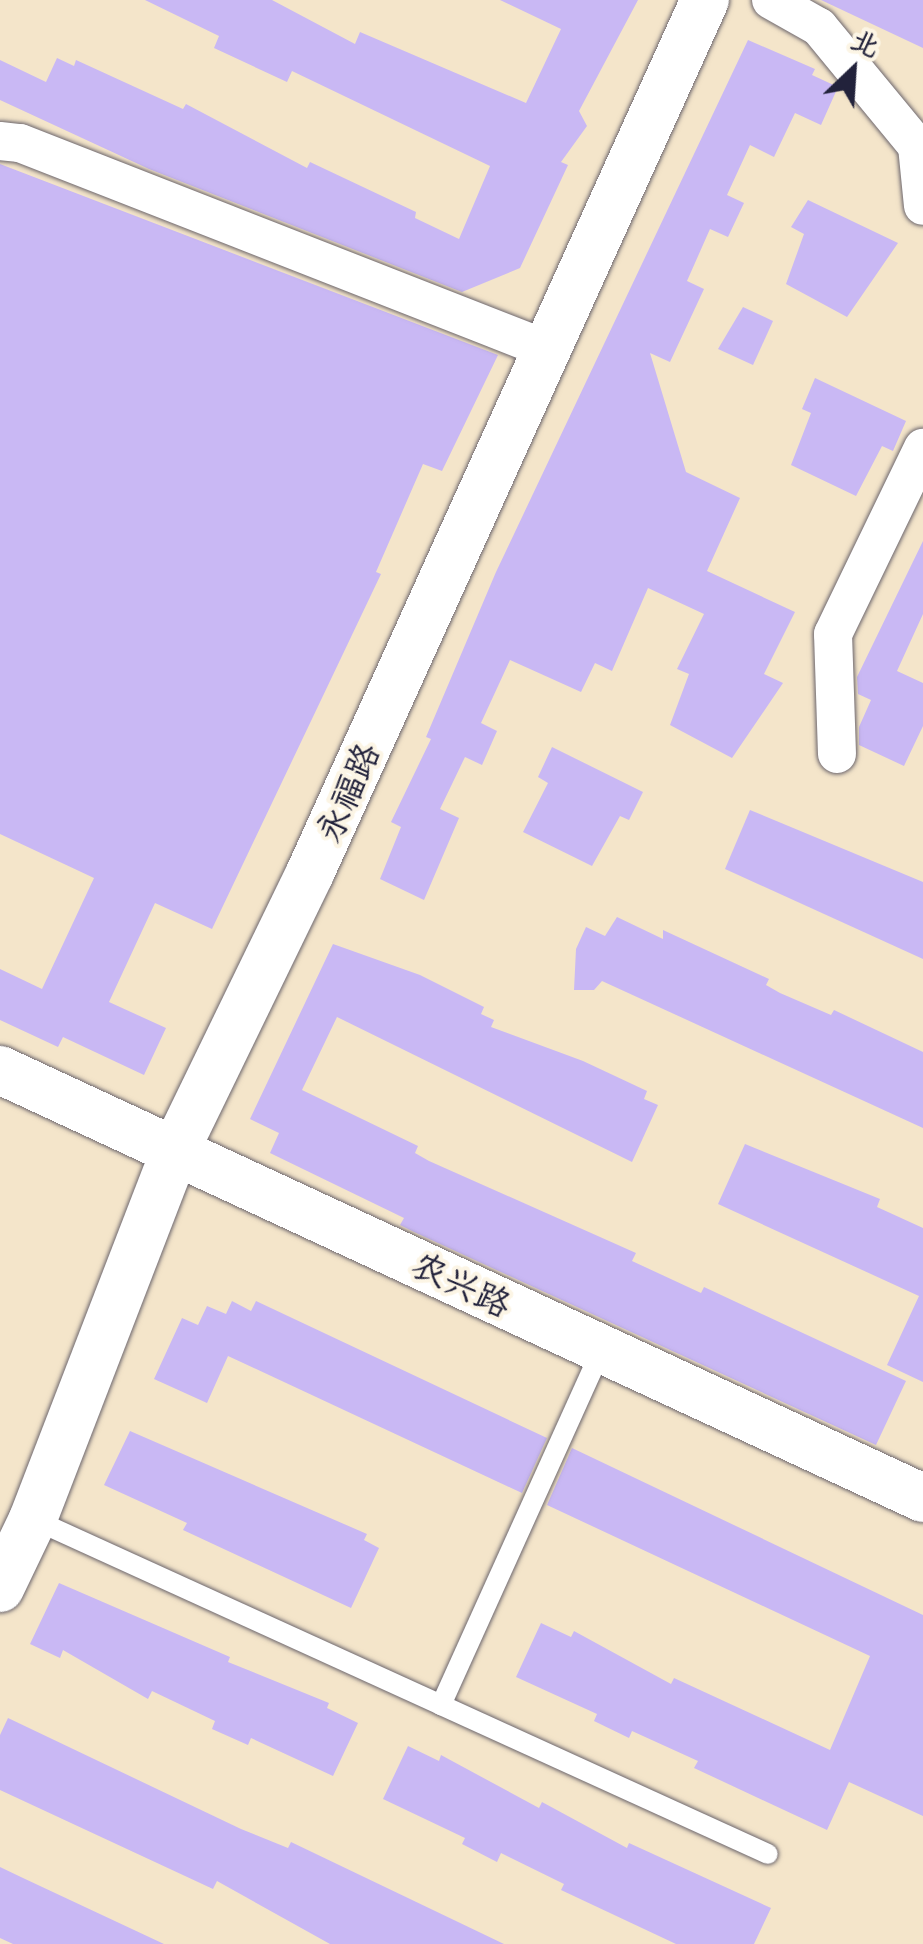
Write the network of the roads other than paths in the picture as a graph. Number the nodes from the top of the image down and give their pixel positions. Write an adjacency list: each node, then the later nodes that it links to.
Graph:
1 (705, 0): 5 (street, 永福路)
2 (771, 0): 4 (street)
3 (0, 141): 5 (street)
4 (923, 206)
5 (546, 349): 9 (street, 永福路)
6 (923, 448): 7 (street)
7 (837, 754)
8 (0, 1070): 9 (street, 农兴路)
9 (175, 1151): 10 (street, 农兴路); 12 (street, 永福路)
10 (602, 1349): 11 (street, 农兴路); 14 (lane)
11 (923, 1498)
12 (33, 1519): 13 (street, 永福路); 14 (lane)
13 (0, 1588)
14 (441, 1705): 15 (lane)
15 (768, 1854)

